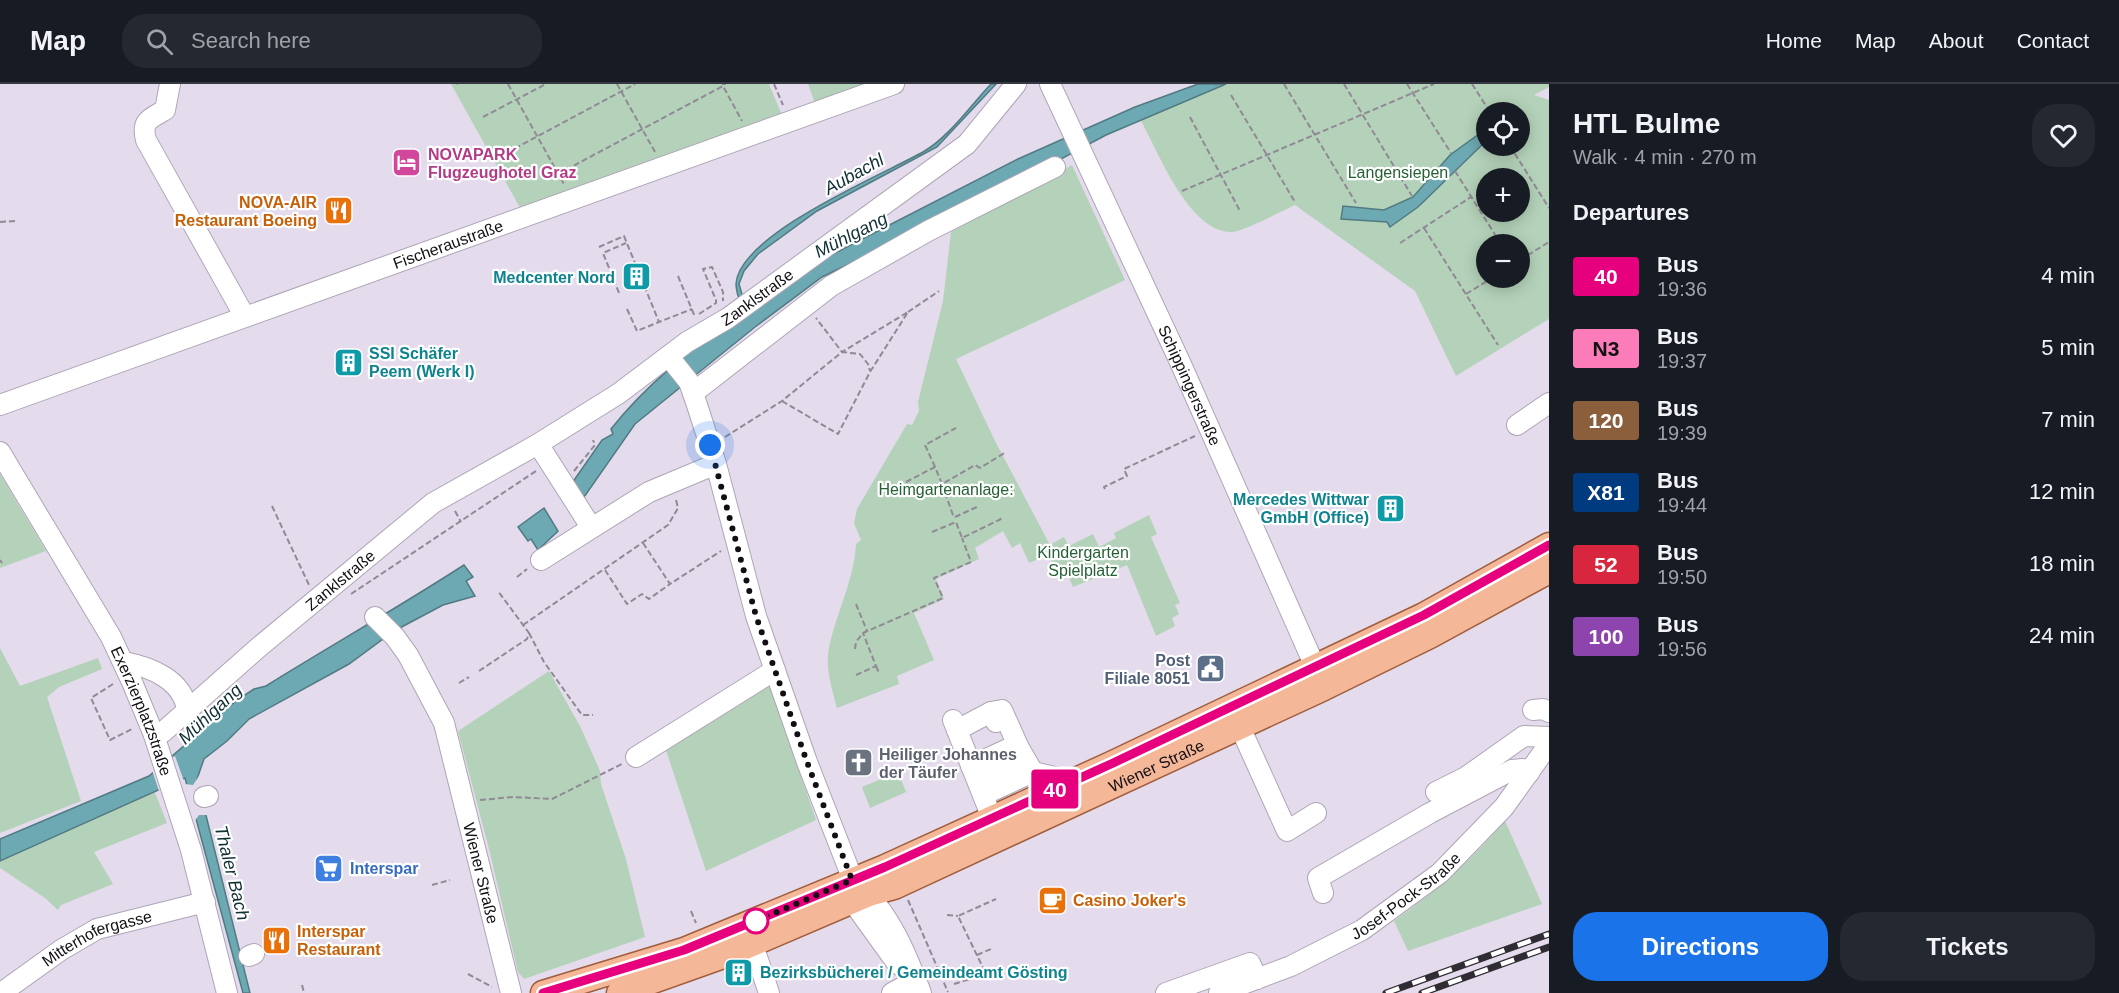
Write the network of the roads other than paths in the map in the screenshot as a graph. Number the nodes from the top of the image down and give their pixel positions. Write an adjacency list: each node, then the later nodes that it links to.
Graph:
1 (170, 84): 6 (street)
2 (894, 84): 6 (street, Fischeraustraße)
3 (1050, 84): 5 (street, Schippingerstraße)
4 (1010, 92): 7 (street, Zanklstraße)
5 (1072, 158): 8 (street, Zanklstraße); 23 (street, Schippingerstraße)
6 (245, 317): 10 (street, Fischeraustraße)
7 (671, 360): 8 (street); 12 (street, Zanklstraße)
8 (691, 387): 14 (street)
9 (1549, 403): 11 (street)
10 (0, 405)
11 (1517, 425)
12 (538, 444): 16 (street); 24 (street, Zanklstraße)
13 (0, 453): 15 (street, Exerzierplatzstraße)
14 (716, 464): 16 (street); 22 (street)
15 (5, 472): 21 (street, Exerzierplatzstraße)
16 (591, 527): 18 (street)
17 (1549, 545): 23 (main road, Wiener Straße)
18 (541, 560)
19 (1549, 571): 23 (main road, Wiener Straße)
20 (375, 617): 44 (street, Wiener Straße)
21 (124, 662): 24 (street); 26 (street, Exerzierplatzstraße)
22 (776, 670): 30 (street); 38 (street)
23 (1320, 677): 25 (main road, Wiener Straße); 34 (main road, Wiener Straße)
24 (187, 710): 26 (street, Zanklstraße)
25 (1240, 728): 36 (street); 38 (main road, Wiener Straße)
26 (147, 730): 40 (street, Exerzierplatzstraße)
27 (1549, 737): 35 (street)
28 (1549, 744): 32 (street, Josef-Pock-Straße)
29 (1012, 746): 31 (street); 33 (street); 33 (street)
30 (643, 757)
31 (1033, 772): 33 (street); 34 (street)
32 (1529, 773): 39 (street); 42 (street, Josef-Pock-Straße)
33 (977, 781): 37 (street)
34 (1072, 781): 37 (main road, Wiener Straße)
35 (1436, 792)
36 (1317, 813)
37 (992, 818): 38 (main road, Wiener Straße)
38 (858, 892): 41 (main road, Wiener Straße); 43 (street); 47 (main road, Wiener Straße)
39 (1323, 893)
40 (205, 902): 45 (street, Mitterhofergasse); 46 (street, Exerzierplatzstraße)
41 (753, 945): 48 (main road, Wiener Straße); 49 (street)
42 (1257, 979): 51 (street); 52 (street, Josef-Pock-Straße)
43 (916, 982): 50 (street)
44 (503, 991)
45 (0, 993)
46 (227, 993)
47 (543, 993)
48 (619, 993)
49 (769, 993)
50 (892, 993)
51 (1166, 993)
52 (1219, 993)

